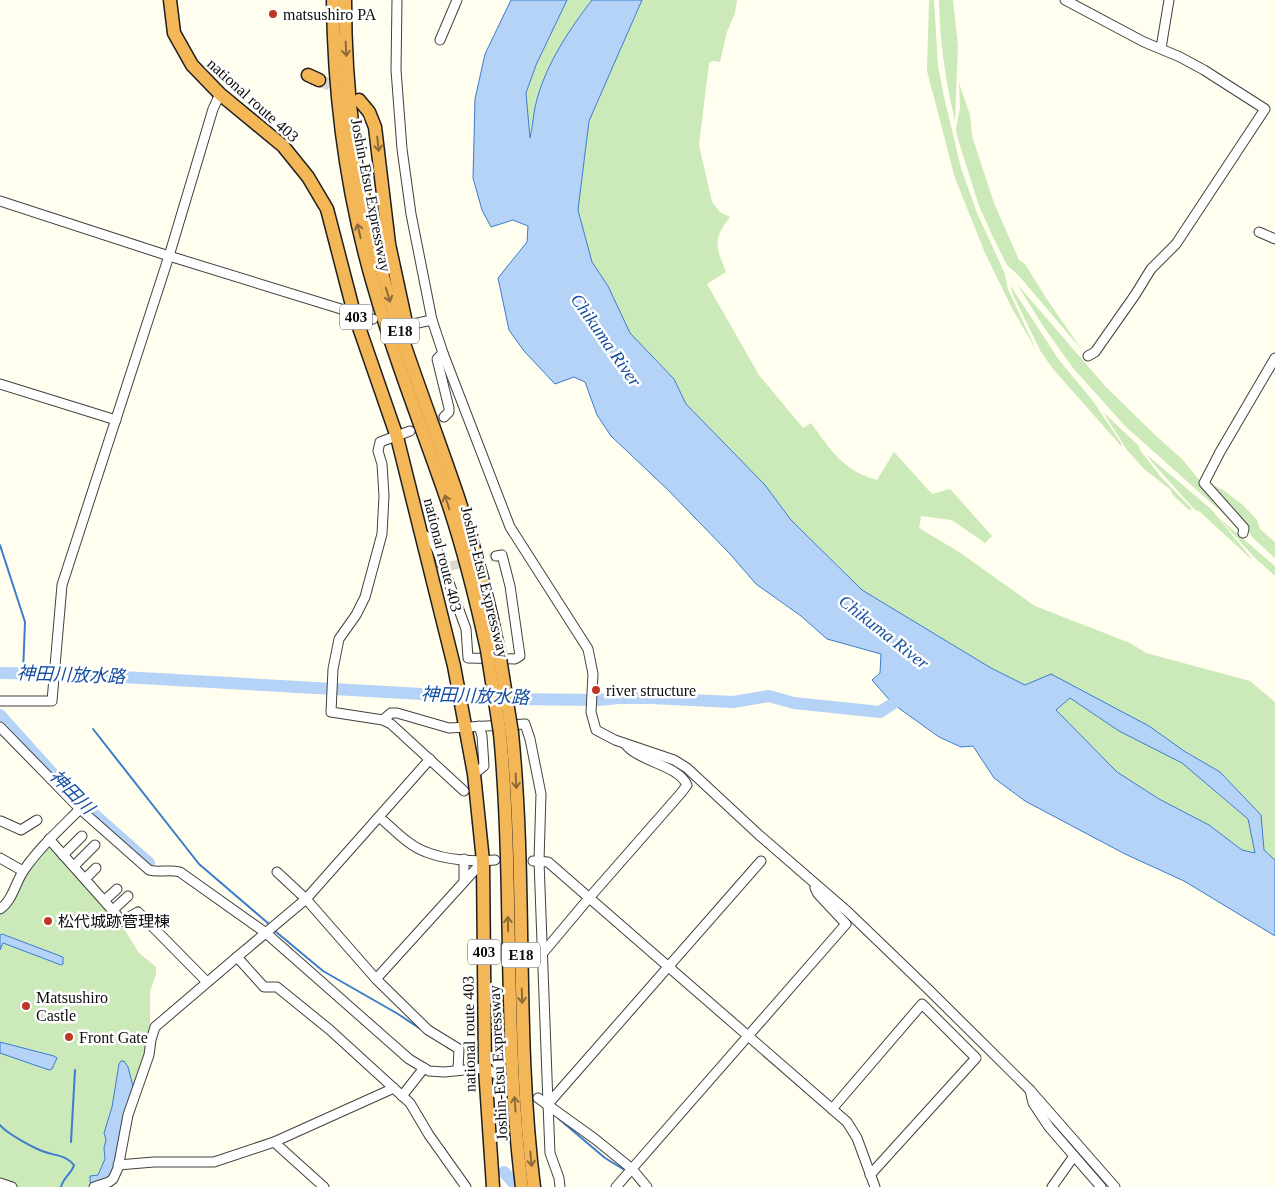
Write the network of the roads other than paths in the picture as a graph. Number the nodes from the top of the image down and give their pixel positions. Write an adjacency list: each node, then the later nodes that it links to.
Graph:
1 (170, 0): 11 (highway, national route 403 / 403)
2 (326, 0): 13 (highway)
3 (333, 0): 13 (highway, Joshin-Etsu Expressway / E18)
4 (345, 0): 30 (highway, Joshin-Etsu Expressway / E18, one-way to 30)
5 (397, 0): 20 (street)
6 (456, 0): 9 (street)
7 (1065, 0): 10 (street)
8 (1169, 0): 10 (street)
9 (440, 40)
10 (1161, 48): 23 (street)
11 (220, 94): 17 (street); 18 (highway, national route 403 / 403)
12 (359, 100): 30 (highway, one-way to 30)
13 (339, 114): 34 (highway, Joshin-Etsu Expressway / E18, one-way to 13)
14 (0, 201): 17 (street)
15 (1259, 232): 16 (street)
16 (1275, 239)
17 (169, 256): 18 (street); 27 (street)
18 (354, 313): 19 (street); 29 (highway, national route 403 / 403)
19 (373, 319)
20 (432, 320): 21 (street); 22 (street)
21 (413, 324)
22 (443, 353): 26 (street); 41 (street)
23 (1088, 356)
24 (1275, 358): 31 (street)
25 (0, 384): 27 (street)
26 (444, 417)
27 (116, 420): 35 (street)
28 (410, 431): 29 (street)
29 (397, 437): 32 (highway, national route 403 / 403); 36 (street)
30 (456, 491): 34 (highway, Joshin-Etsu Expressway / E18)
31 (1243, 533)
32 (422, 535): 33 (street); 37 (highway, national route 403 / 403)
33 (496, 556)
34 (493, 651): 40 (highway, Joshin-Etsu Expressway / E18, bridge)
35 (0, 701)
36 (383, 720): 37 (street); 42 (street)
37 (465, 722): 38 (street); 43 (highway, national route 403 / 403)
38 (479, 726): 43 (street); 57 (street)
39 (0, 727): 45 (street)
40 (506, 733): 94 (highway, Joshin-Etsu Expressway / E18, one-way to 94); 101 (highway, Joshin-Etsu Expressway / E18, one-way to 40)
41 (624, 744): 63 (street); 67 (street)
42 (430, 759): 44 (street); 46 (street)
43 (474, 774): 55 (highway, national route 403 / 403)
44 (464, 791)
45 (80, 809): 50 (street); 72 (street)
46 (379, 817): 54 (street); 68 (street)
47 (37, 820): 48 (street)
48 (0, 822)
49 (82, 836): 52 (street)
50 (49, 839): 52 (street); 60 (street)
51 (95, 845): 58 (street)
52 (63, 855): 58 (street)
53 (0, 858): 60 (street)
54 (464, 859): 55 (street); 64 (street)
55 (489, 860): 64 (street); 80 (highway, national route 403 / 403)
56 (761, 860): 75 (street)
57 (536, 861): 67 (street); 73 (street)
58 (74, 866): 62 (street)
59 (96, 868): 62 (street)
60 (24, 871): 70 (street)
61 (277, 872): 68 (street)
62 (85, 878): 69 (street)
63 (809, 879): 78 (street); 84 (street)
64 (464, 881): 76 (street)
65 (117, 889): 69 (street)
66 (128, 896): 71 (street)
67 (588, 898): 73 (street); 75 (street)
68 (306, 899): 72 (street); 76 (street)
69 (105, 900): 71 (street)
70 (0, 910)
71 (113, 910): 77 (street)
72 (266, 933): 74 (street); 79 (street)
73 (542, 954): 87 (street)
74 (237, 957): 77 (street); 83 (street)
75 (668, 968): 78 (street); 87 (street)
76 (376, 979): 81 (street)
77 (207, 982): 91 (street)
78 (748, 1036): 88 (street); 92 (street)
79 (424, 1068): 81 (street); 85 (street)
80 (485, 1068): 81 (street); 82 (street); 100 (highway, national route 403 / 403)
81 (458, 1069)
82 (503, 1078)
83 (394, 1088): 85 (street); 89 (street)
84 (1030, 1090): 90 (street); 108 (street)
85 (402, 1096): 99 (street)
86 (538, 1098): 87 (street)
87 (548, 1104): 92 (street); 102 (street)
88 (832, 1109): 93 (street); 93 (street)
89 (274, 1142): 91 (street); 98 (street)
90 (1074, 1156): 106 (street); 107 (street)
91 (118, 1165): 97 (street)
92 (632, 1168): 103 (street); 104 (street)
93 (870, 1175): 105 (street)
94 (534, 1182)
95 (0, 1183): 96 (street)
96 (12, 1187)
97 (94, 1187)
98 (324, 1187)
99 (466, 1187)
100 (493, 1187)
101 (522, 1187)
102 (560, 1187)
103 (616, 1187)
104 (647, 1187)
105 (875, 1187)
106 (1052, 1187)
107 (1101, 1187)
108 (1115, 1187)

